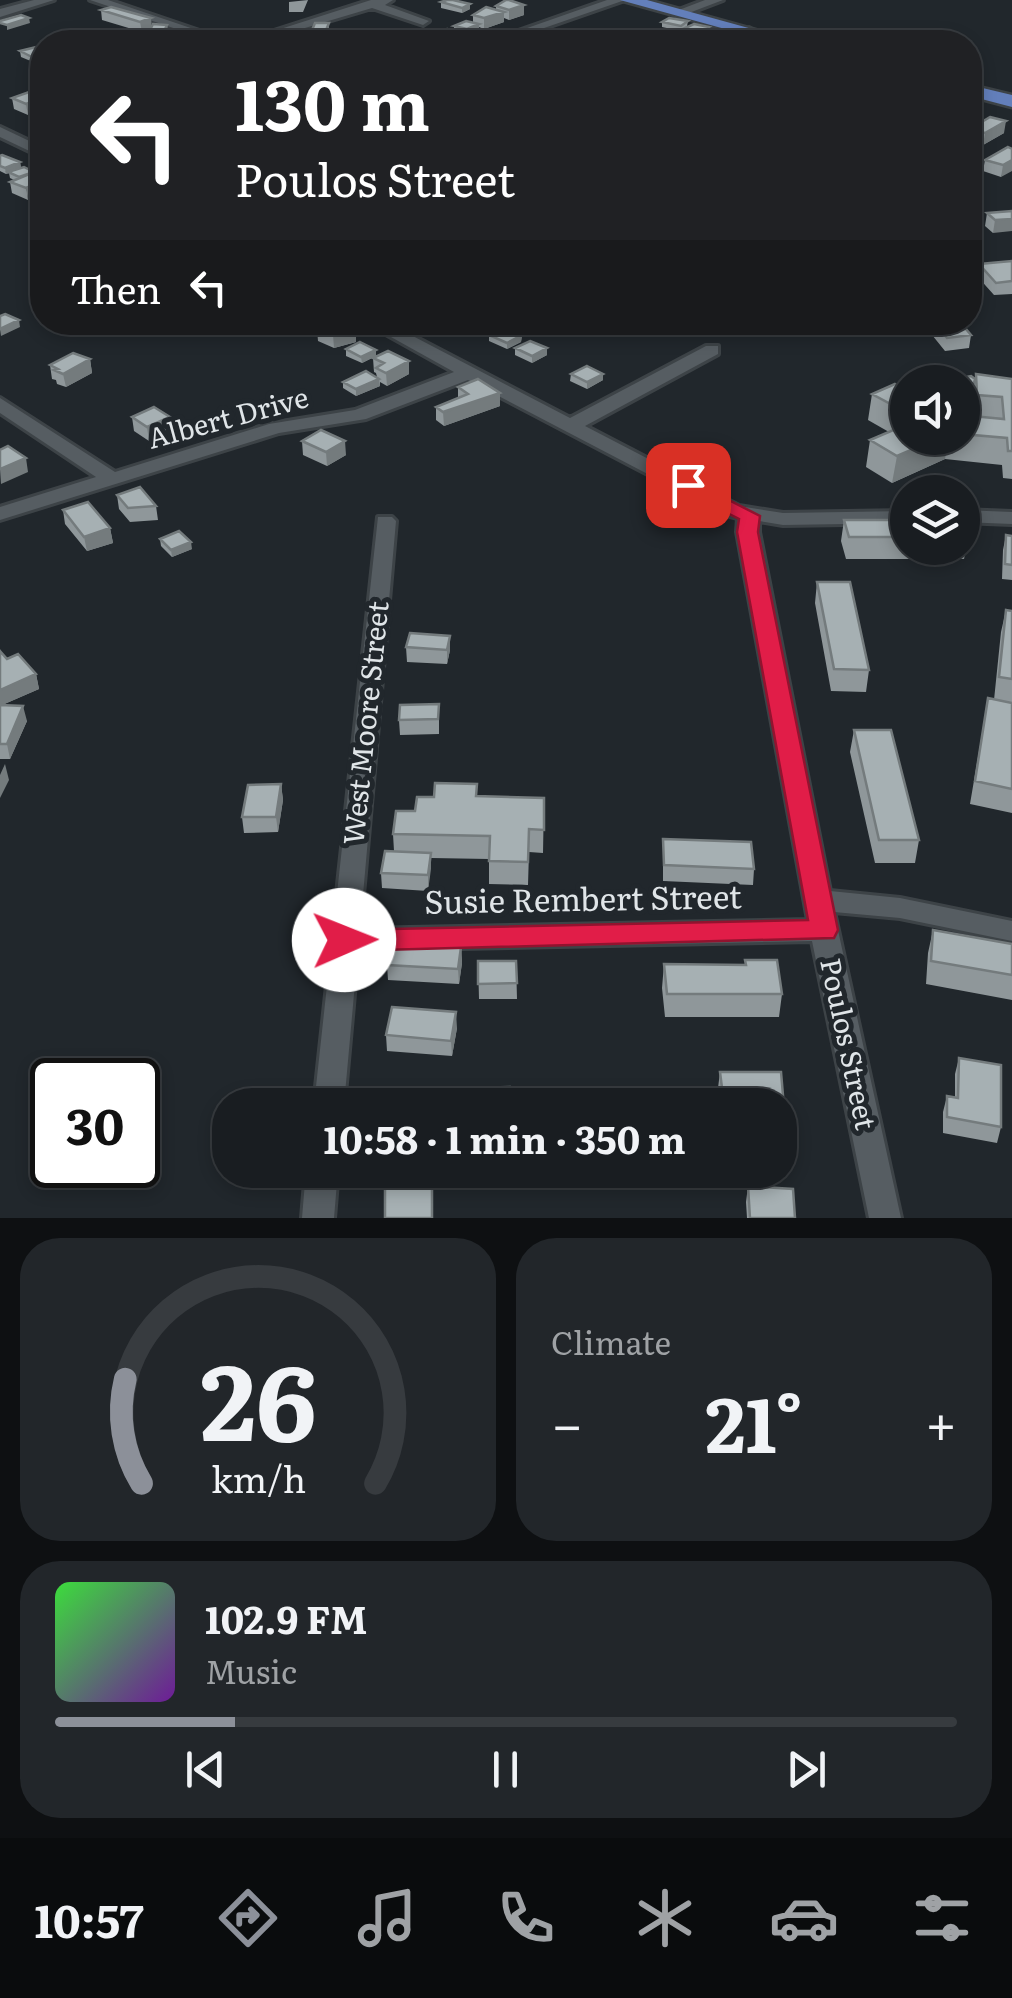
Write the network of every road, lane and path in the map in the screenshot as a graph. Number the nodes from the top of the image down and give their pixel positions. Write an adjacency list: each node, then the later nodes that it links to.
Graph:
1 (48, 0): 9 (street)
2 (96, 0): 12 (street)
3 (358, 0): 8 (street)
4 (387, 0): 8 (street)
5 (619, 0): 14 (street)
6 (628, 0): 10 (main road)
7 (716, 0): 10 (street)
8 (373, 4): 11 (street); 13 (street)
9 (0, 13)
10 (677, 13): 15 (main road)
11 (423, 21)
12 (189, 30)
13 (286, 30)
14 (529, 30)
15 (741, 30)
16 (982, 93): 17 (main road)
17 (1012, 101)
18 (0, 131): 19 (street)
19 (30, 147)
20 (397, 335): 22 (street)
21 (712, 350): 24 (street)
22 (469, 373): 24 (street); 25 (street, Albert Drive)
23 (0, 404): 25 (street)
24 (572, 426): 27 (street)
25 (112, 479): 26 (street, Albert Drive)
26 (0, 514)
27 (750, 516): 28 (street); 32 (street, Poulos Street)
28 (890, 517)
29 (980, 517): 30 (street)
30 (1012, 518)
31 (386, 521): 35 (street, West Moore Street)
32 (818, 900): 33 (street, Poulos Street); 34 (street)
33 (824, 930): 35 (street, Susie Rembert Street); 39 (street, Poulos Street)
34 (1012, 932)
35 (344, 940): 36 (street, West Moore Street)
36 (331, 1088)
37 (320, 1188): 38 (street)
38 (318, 1218)
39 (886, 1218)

